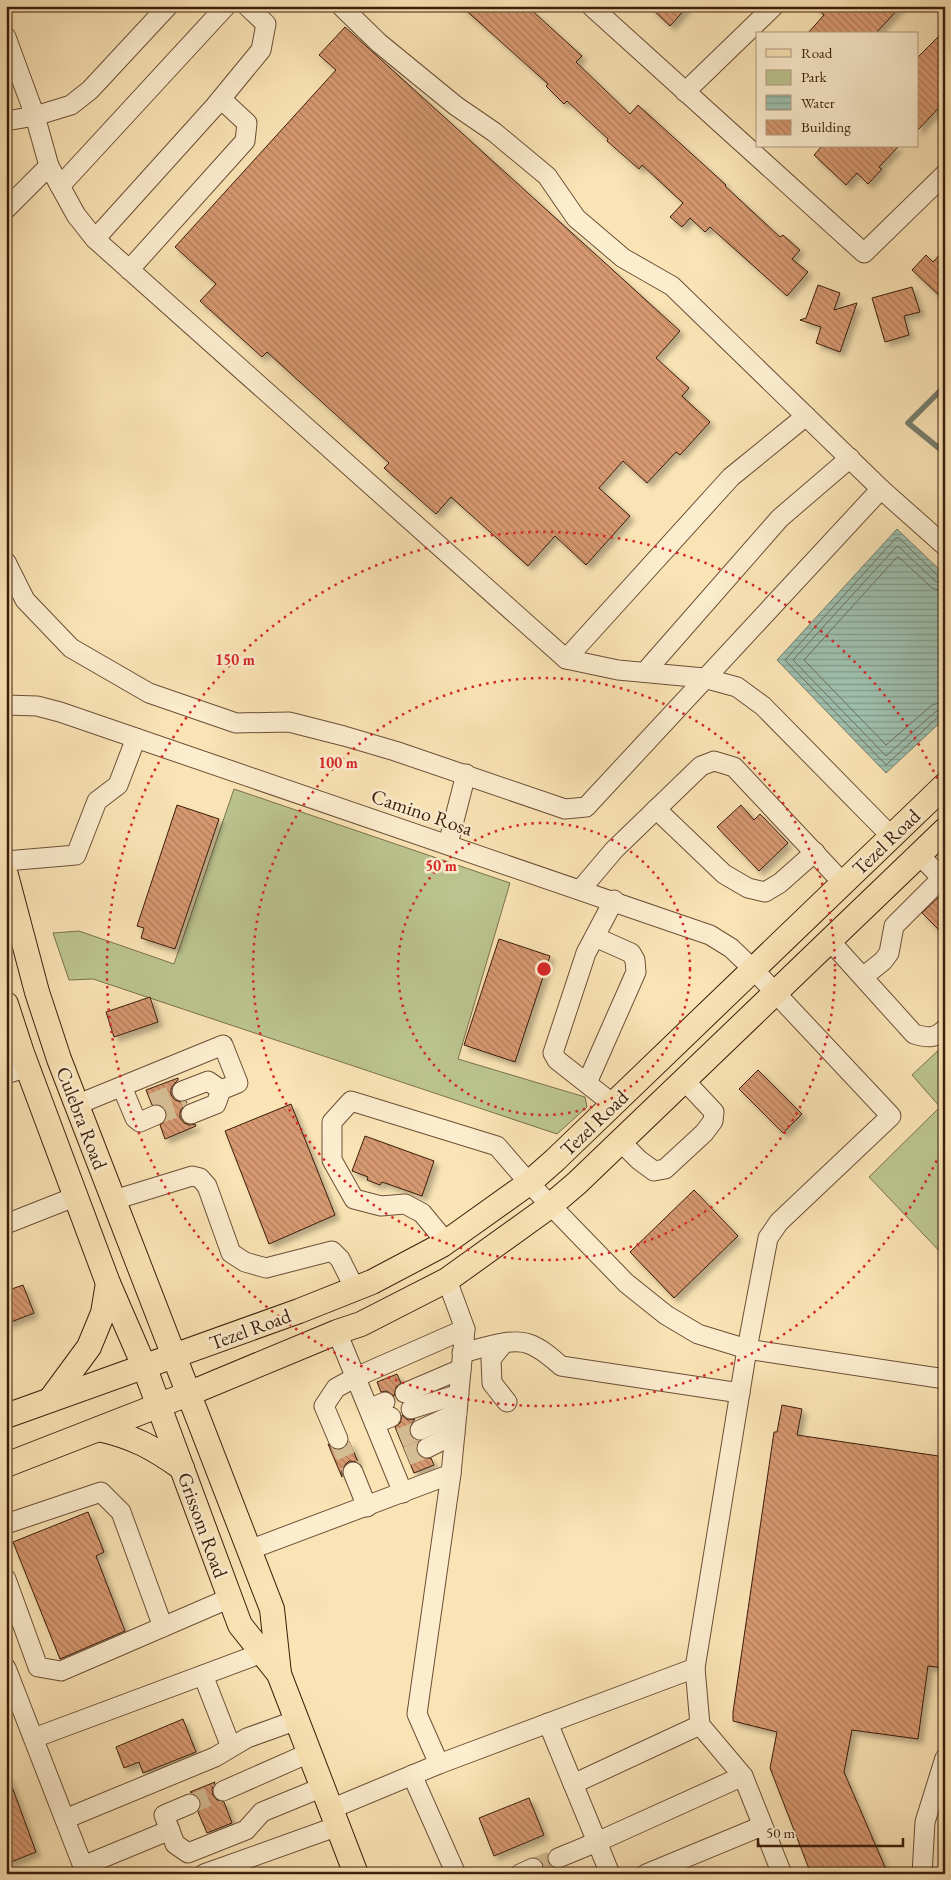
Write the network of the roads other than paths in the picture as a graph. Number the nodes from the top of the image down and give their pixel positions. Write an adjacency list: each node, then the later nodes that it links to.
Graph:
1 (168, 6): 10 (street)
2 (226, 6): 14 (street)
3 (247, 6): 9 (street)
4 (341, 6): 18 (street)
5 (591, 6): 8 (street)
6 (774, 6): 8 (street)
7 (6, 37): 10 (street)
8 (685, 92): 13 (street)
9 (221, 98): 16 (street); 17 (street)
10 (34, 116): 11 (street); 12 (street)
11 (6, 121)
12 (49, 166): 14 (street); 15 (street)
13 (945, 174)
14 (60, 186): 16 (street)
15 (6, 210)
16 (95, 239): 17 (street)
17 (129, 270): 23 (street)
18 (806, 416): 19 (street); 23 (street)
19 (850, 458): 20 (street); 24 (street)
20 (881, 489): 21 (street); 25 (street)
21 (945, 546)
22 (6, 562): 28 (street)
23 (566, 659): 24 (street)
24 (645, 672): 25 (street)
25 (704, 678): 28 (street); 32 (street)
26 (6, 705): 27 (street, Camino Rosa)
27 (136, 738): 33 (street, Camino Rosa); 36 (street)
28 (466, 774): 33 (street)
29 (945, 786): 32 (main road, Tezel Road)
30 (656, 809): 34 (street); 34 (street); 40 (street)
31 (945, 830): 35 (main road, Tezel Road)
32 (891, 836): 39 (main road, Tezel Road)
33 (448, 844): 40 (street, Camino Rosa)
34 (815, 852): 39 (street)
35 (919, 855): 38 (street); 43 (main road, Tezel Road)
36 (6, 861)
37 (6, 875): 55 (main road, Culebra Road)
38 (943, 879): 45 (street)
39 (843, 883): 44 (main road, Tezel Road)
40 (581, 889): 41 (street, Camino Rosa)
41 (614, 900): 42 (street); 44 (street, Camino Rosa)
42 (595, 937): 51 (street); 51 (street)
43 (830, 940): 45 (street); 46 (main road, Tezel Road)
44 (754, 970): 46 (street, Camino Rosa); 54 (main road, Tezel Road)
45 (863, 977): 48 (street)
46 (776, 993): 50 (main road, Tezel Road); 70 (street, Camino Rosa)
47 (6, 1004): 49 (main road, Culebra Road)
48 (945, 1029)
49 (17, 1071): 59 (main road, Culebra Road)
50 (684, 1080): 57 (main road, Tezel Road); 57 (street)
51 (587, 1083): 54 (street)
52 (122, 1087): 53 (street); 55 (street); 56 (street)
53 (221, 1090): 53 (street)
54 (613, 1104): 58 (main road, Tezel Road)
55 (76, 1105): 60 (main road, Culebra Road)
56 (153, 1116)
57 (620, 1141): 61 (main road, Tezel Road)
58 (529, 1183): 61 (street); 63 (main road, Tezel Road); 63 (street)
59 (77, 1196): 62 (street); 65 (main road, Culebra Road)
60 (114, 1200): 66 (street); 71 (main road, Culebra Road)
61 (550, 1206): 64 (main road, Tezel Road); 70 (street)
62 (6, 1224)
63 (446, 1242): 66 (main road, Tezel Road)
64 (447, 1280): 67 (street); 68 (main road, Tezel Road)
65 (108, 1283): 73 (main road, Culebra Road); 79 (main road)
66 (354, 1289): 71 (main road, Tezel Road)
67 (465, 1329): 72 (street); 74 (street)
68 (337, 1332): 74 (street); 77 (main road, Tezel Road)
69 (503, 1344): 72 (street); 76 (street); 80 (street)
70 (747, 1349): 75 (street); 76 (street)
71 (174, 1356): 73 (main road); 77 (main road, Culebra Road)
72 (462, 1361): 78 (street); 78 (street)
73 (144, 1366): 79 (main road); 81 (main road, Grissom Road)
74 (356, 1377): 87 (street); 93 (street)
75 (945, 1379)
76 (740, 1393): 102 (street)
77 (188, 1394): 81 (main road); 96 (main road, Grissom Road)
78 (459, 1394): 82 (street)
79 (50, 1400): 83 (main road)
80 (507, 1402)
81 (159, 1405): 84 (main road); 90 (main road, Grissom Road)
82 (457, 1413): 85 (street); 86 (street)
83 (6, 1416)
84 (98, 1429): 89 (main road); 90 (main road)
85 (420, 1430)
86 (455, 1434): 88 (street); 92 (street)
87 (338, 1439)
88 (427, 1448)
89 (6, 1465)
90 (182, 1468): 98 (main road, Grissom Road)
91 (353, 1472): 94 (street)
92 (451, 1474): 93 (street); 114 (street)
93 (404, 1493): 94 (street)
94 (367, 1507): 96 (street)
95 (6, 1524): 99 (street)
96 (249, 1550): 104 (main road, Grissom Road)
97 (6, 1579): 101 (street)
98 (230, 1598): 99 (street); 100 (main road, Grissom Road)
99 (163, 1627): 101 (street)
100 (262, 1653): 104 (main road, Grissom Road); 105 (street)
101 (36, 1661): 103 (street)
102 (695, 1668): 108 (street); 109 (street)
103 (7, 1670): 106 (street)
104 (279, 1674): 107 (main road, Grissom Road)
105 (203, 1675): 110 (street); 111 (street)
106 (12, 1695): 110 (street)
107 (297, 1720): 111 (street); 112 (main road, Grissom Road)
108 (548, 1723): 114 (street); 117 (street)
109 (700, 1725): 116 (street); 117 (street)
110 (34, 1738): 122 (street)
111 (231, 1747): 122 (street)
112 (309, 1753): 118 (main road, Grissom Road); 119 (street)
113 (945, 1758): 134 (street)
114 (439, 1764): 115 (street)
115 (412, 1775): 121 (street); 130 (street)
116 (743, 1776): 123 (street); 125 (street)
117 (573, 1784): 125 (street)
118 (322, 1787): 121 (main road, Grissom Road); 124 (street)
119 (223, 1791)
120 (190, 1804): 124 (street)
121 (334, 1818): 128 (street); 129 (main road, Grissom Road)
122 (65, 1819): 127 (street)
123 (762, 1826): 132 (street); 133 (street)
124 (170, 1830): 127 (street)
125 (589, 1846): 126 (street); 131 (street)
126 (558, 1858)
127 (84, 1870)
128 (204, 1874)
129 (356, 1874)
130 (456, 1874)
131 (610, 1874)
132 (646, 1874)
133 (782, 1874)
134 (922, 1874)

